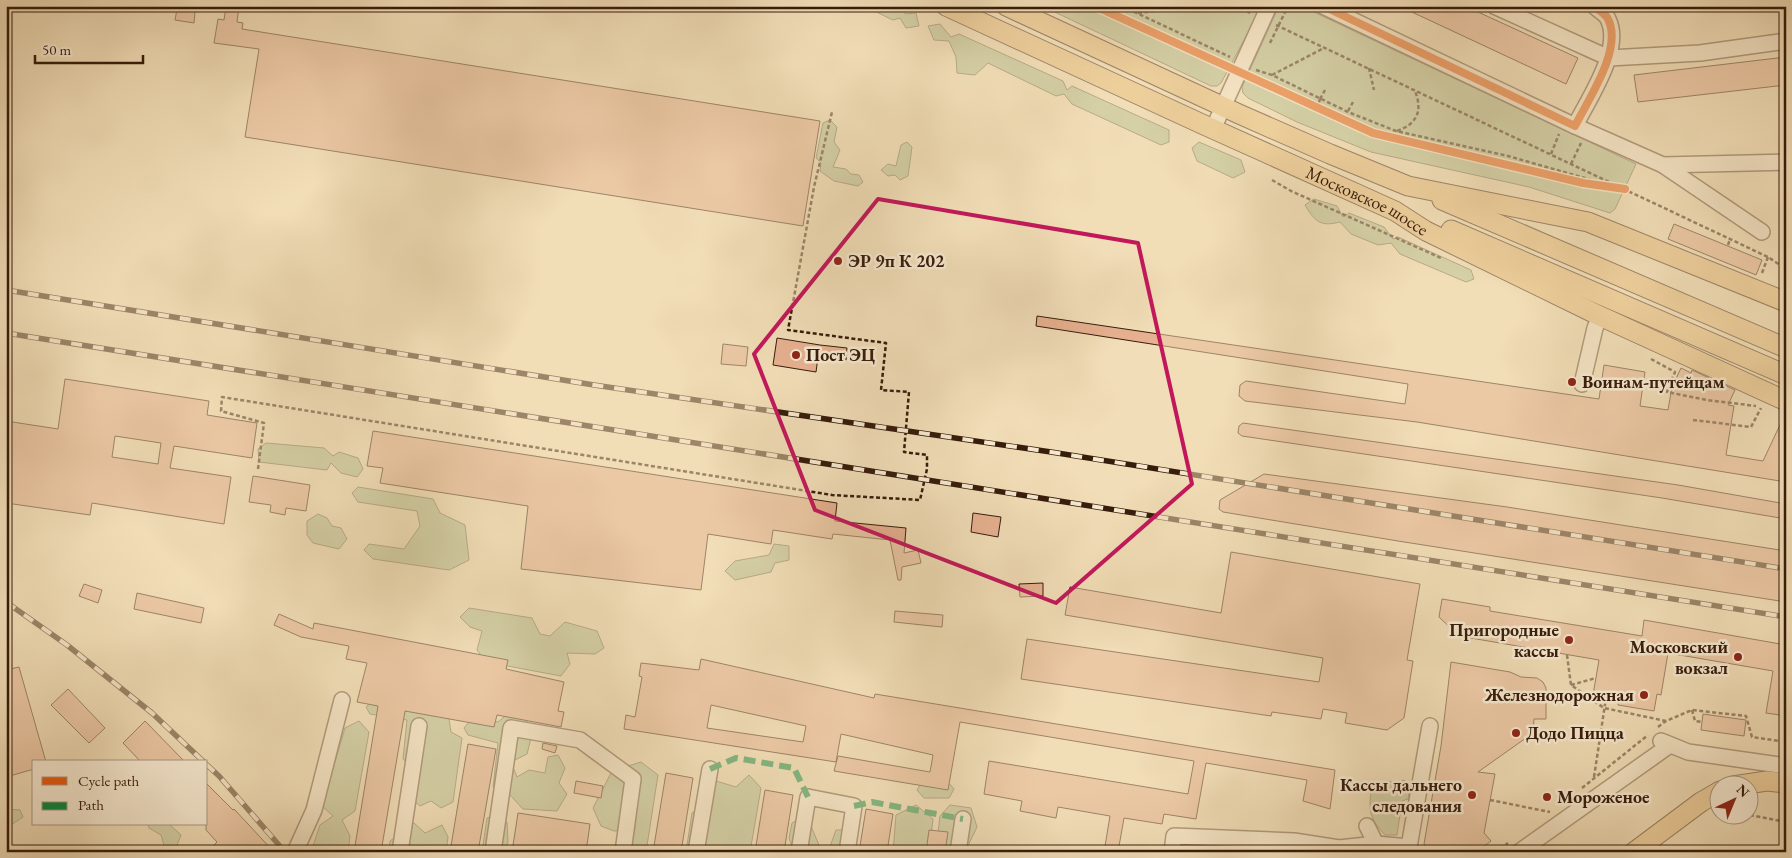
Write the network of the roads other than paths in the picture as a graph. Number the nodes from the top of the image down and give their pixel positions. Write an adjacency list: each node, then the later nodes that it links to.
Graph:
1 (946, 6): 11 (main road, Московское шоссе)
2 (1006, 6): 9 (main road, Московское шоссе)
3 (1323, 6): 10 (street)
4 (1494, 6): 8 (street)
5 (1594, 6): 8 (street)
6 (1266, 12): 9 (street)
7 (1786, 41): 8 (street)
8 (1609, 58): 10 (street)
9 (1223, 106): 11 (street); 14 (main road, Московское шоссе)
10 (1575, 126): 13 (street)
11 (1213, 129): 15 (main road, Московское шоссе)
12 (1786, 162): 13 (street)
13 (1663, 165): 16 (street)
14 (1408, 186): 17 (main road, Московское шоссе); 19 (main road)
15 (1396, 211): 18 (main road, Московское шоссе); 20 (main road)
16 (1762, 232)
17 (1786, 302)
18 (1600, 316): 21 (street); 22 (main road, Московское шоссе)
19 (1786, 348)
20 (1786, 375)
21 (1582, 384)
22 (1786, 400)
23 (342, 700): 36 (street)
24 (419, 726): 37 (street)
25 (1430, 726): 34 (street)
26 (1786, 766): 45 (street)
27 (710, 769): 40 (street)
28 (1760, 782): 29 (main road)
29 (1786, 783)
30 (1710, 797): 46 (main road)
31 (963, 819): 43 (street)
32 (1368, 826): 33 (street)
33 (1376, 844): 34 (street); 35 (street)
34 (1410, 849)
35 (1339, 850): 44 (street)
36 (294, 852)
37 (400, 852)
38 (493, 852): 39 (street)
39 (623, 852)
40 (696, 852)
41 (799, 852): 42 (street)
42 (847, 852)
43 (958, 852)
44 (1172, 852)
45 (1519, 852)
46 (1634, 852)

